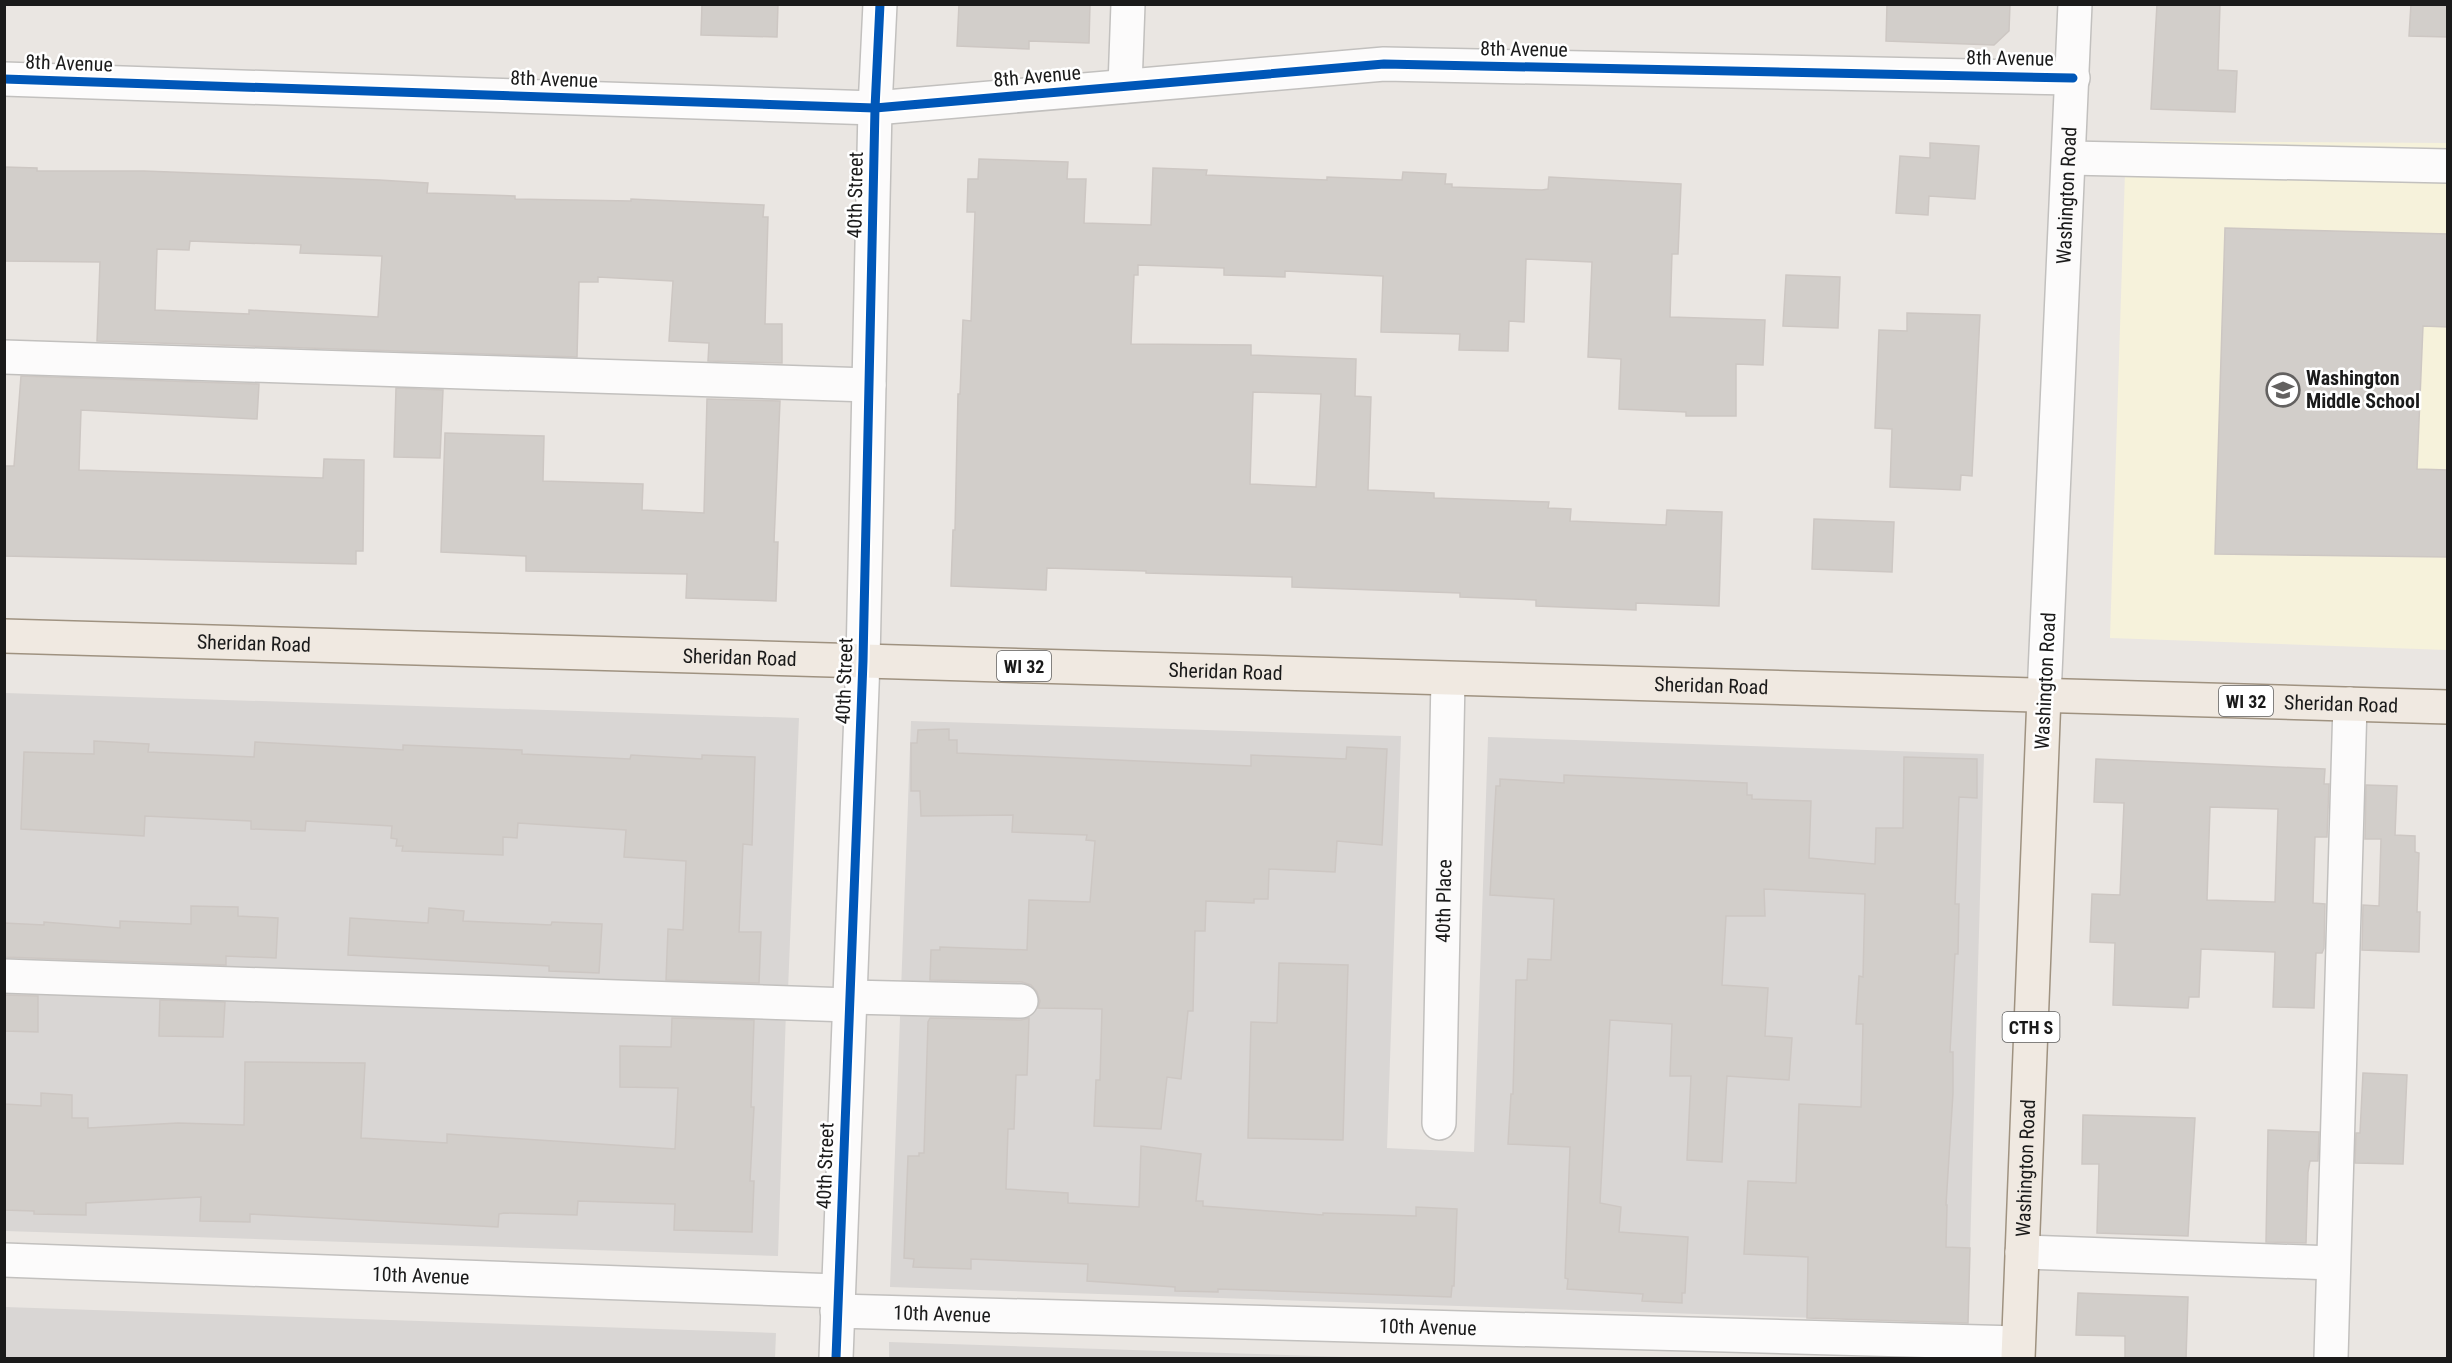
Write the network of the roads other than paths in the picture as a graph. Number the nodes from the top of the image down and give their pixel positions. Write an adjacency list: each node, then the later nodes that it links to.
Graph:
1 (880, 4): 7 (street, 40th Street)
2 (1128, 4): 6 (street)
3 (2075, 4): 4 (street, Washington Road)
4 (2073, 78): 6 (street, 8th Avenue); 8 (street, Washington Road)
5 (4, 79): 7 (street, 8th Avenue)
6 (1125, 86): 7 (street, 8th Avenue)
7 (875, 108): 11 (street, 40th Street)
8 (2069, 158): 9 (street); 15 (street, Washington Road)
9 (2448, 166)
10 (4, 357): 11 (street)
11 (869, 385): 13 (street, 40th Street)
12 (4, 636): 13 (main road, Sheridan Road / WI 32)
13 (863, 661): 14 (main road, Sheridan Road / WI 32); 19 (street, 40th Street)
14 (1448, 679): 15 (main road, Sheridan Road / WI 32); 21 (street, 40th Place)
15 (2044, 696): 16 (main road, Sheridan Road / WI 32); 22 (main road, Washington Road / CTH S)
16 (2350, 704): 17 (main road, Sheridan Road / WI 32); 24 (street)
17 (2448, 707)
18 (4, 976): 19 (street)
19 (849, 1001): 20 (street); 25 (street, 40th Street)
20 (1021, 1001)
21 (1439, 1124)
22 (2022, 1252): 24 (street); 26 (main road, Washington Road / CTH S)
23 (4, 1260): 25 (street, 10th Avenue)
24 (2333, 1263): 28 (street)
25 (837, 1301): 26 (street, 10th Avenue); 27 (street, 40th Street)
26 (2018, 1351)
27 (836, 1359)
28 (2331, 1359)

